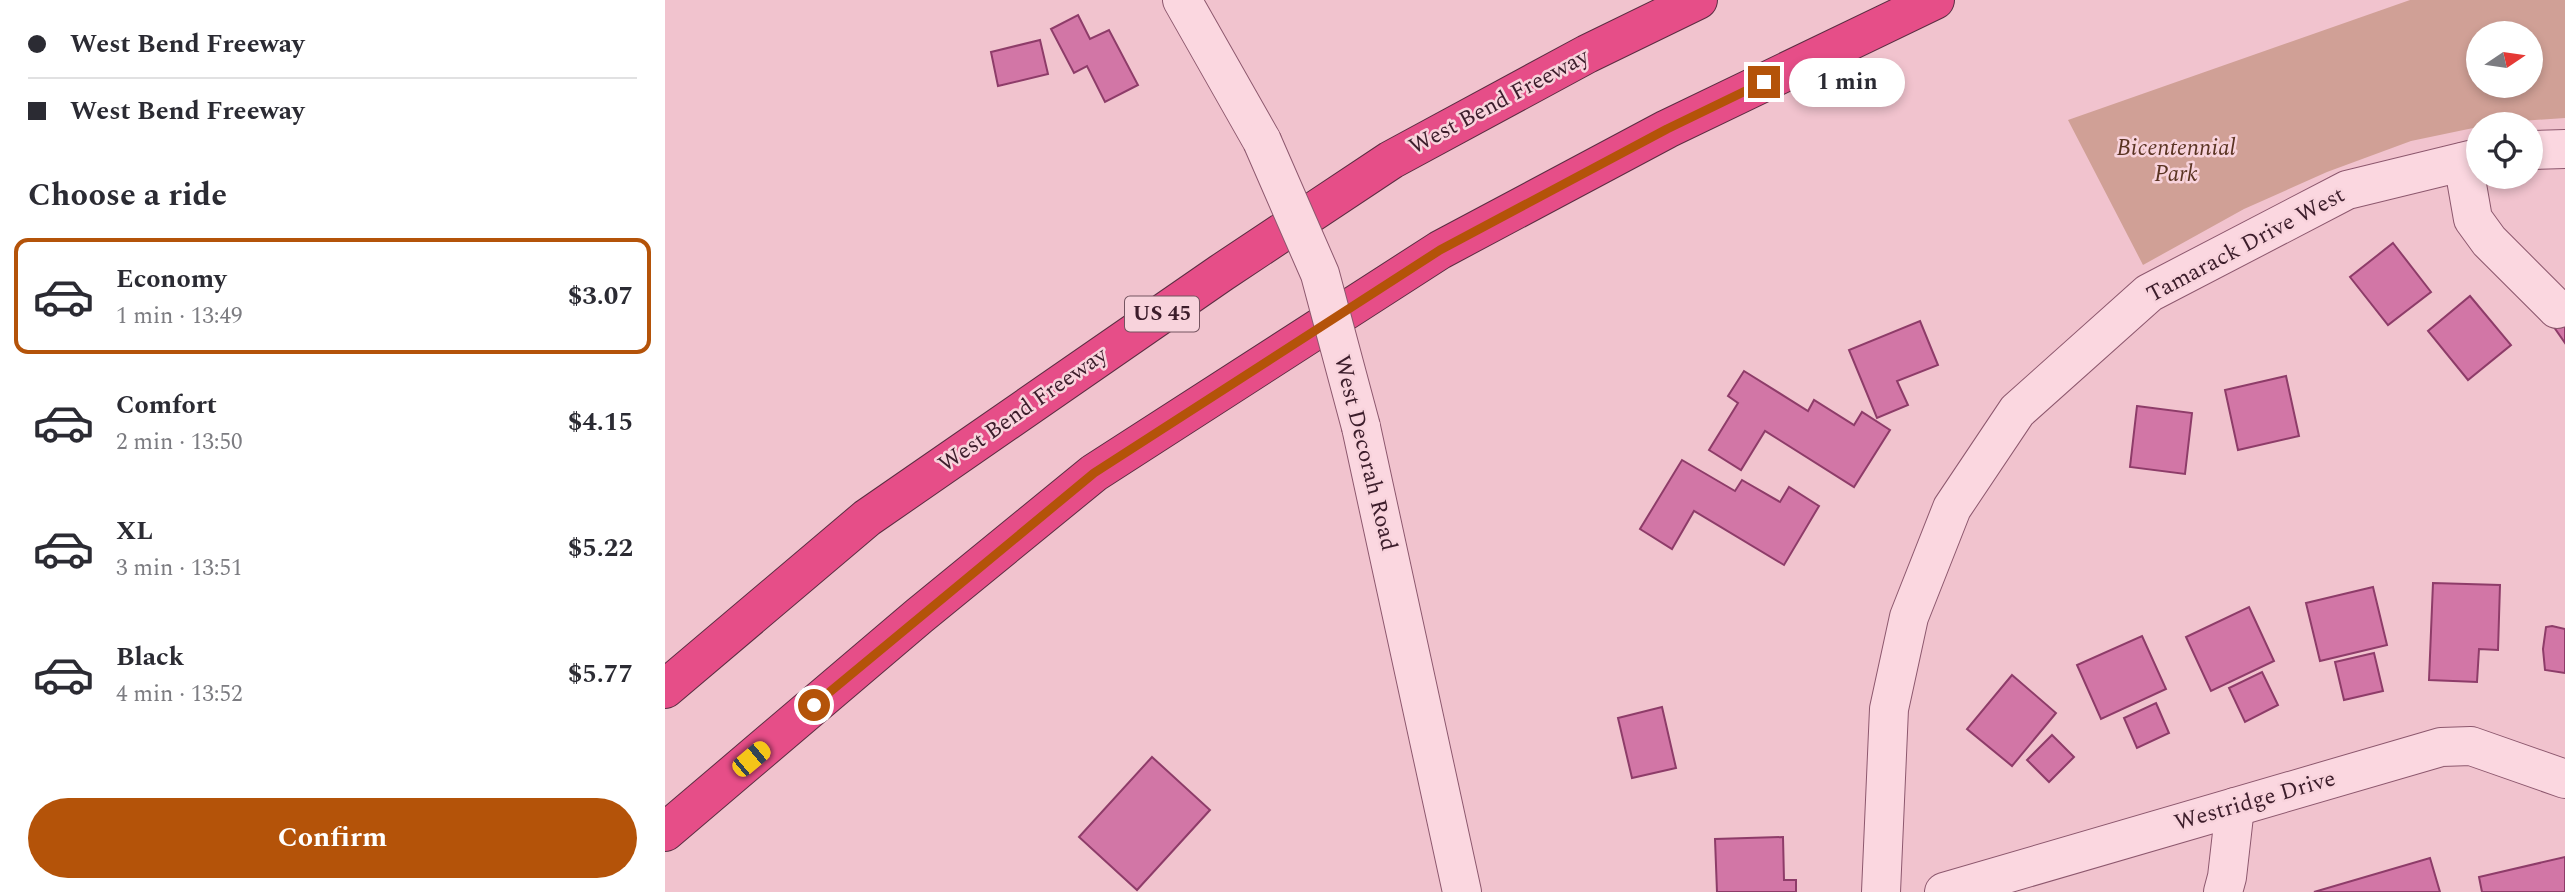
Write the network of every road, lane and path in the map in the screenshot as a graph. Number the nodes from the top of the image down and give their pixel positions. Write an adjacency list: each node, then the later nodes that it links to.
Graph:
1 (1182, 0): 13 (street, West Decorah Road, bridge)
2 (1698, 0): 9 (highway, West Bend Freeway / US 45)
3 (1935, 0): 12 (highway)
4 (2565, 149): 5 (street)
5 (2543, 150)
6 (2466, 161): 14 (street, Tamarack Drive West)
7 (2472, 189): 8 (street)
8 (2557, 309)
9 (665, 689)
10 (2565, 779): 11 (street, Westridge Drive)
11 (2235, 807): 15 (street, Westridge Drive); 16 (street)
12 (665, 832)
13 (1462, 892)
14 (1881, 892)
15 (1944, 892)
16 (2223, 892)

